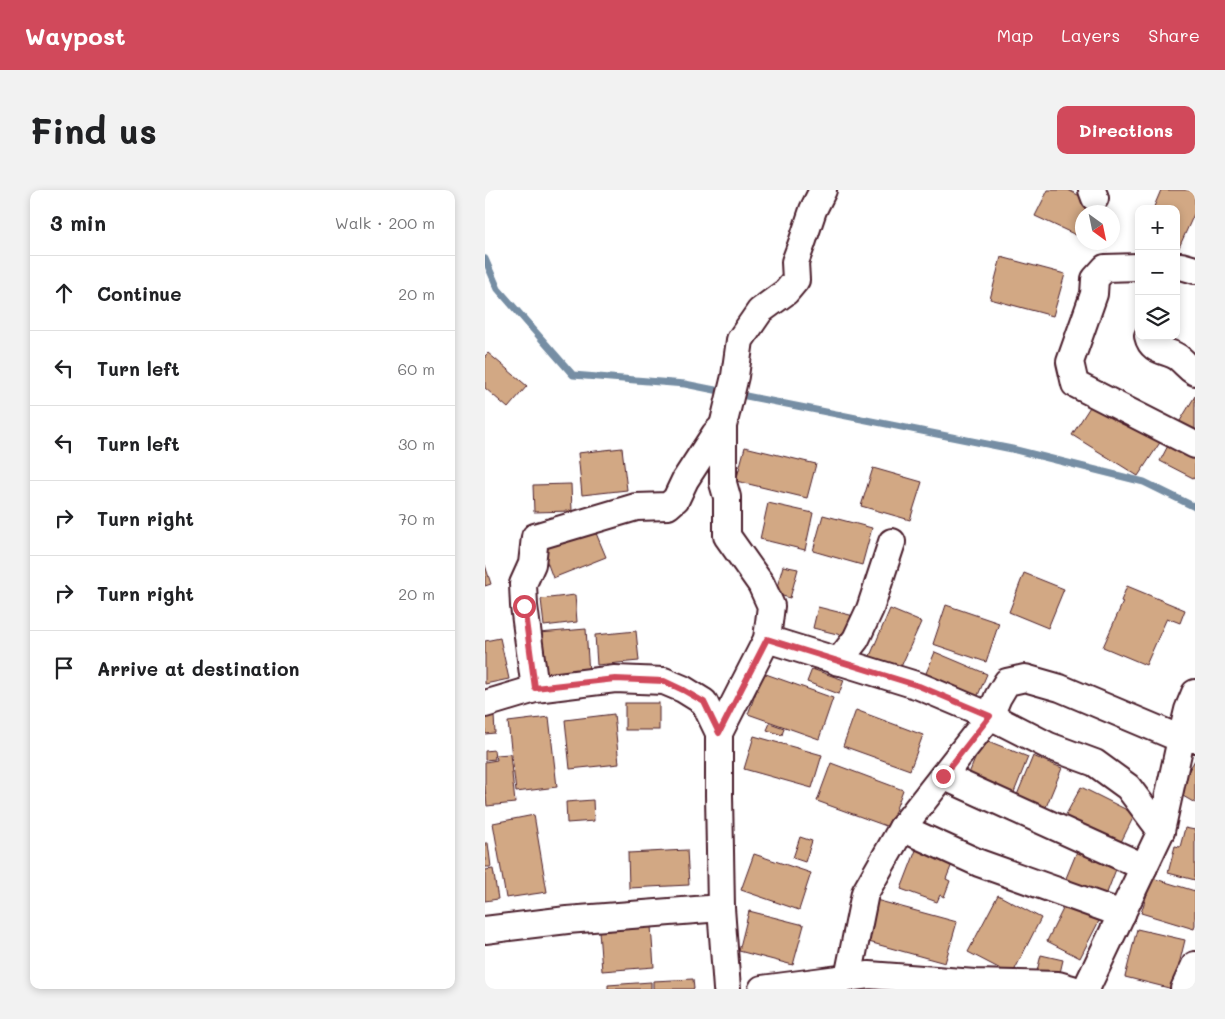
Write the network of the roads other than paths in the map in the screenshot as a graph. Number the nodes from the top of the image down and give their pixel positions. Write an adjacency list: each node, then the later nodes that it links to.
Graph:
1 (823, 190): 7 (street)
2 (1180, 266): 4 (street)
3 (1135, 268): 8 (street)
4 (1195, 270)
5 (1149, 340): 6 (street)
6 (1195, 372)
7 (723, 426): 10 (street); 12 (street)
8 (1195, 445)
9 (892, 542): 11 (street)
10 (767, 639): 11 (street); 16 (street)
11 (838, 662): 15 (street)
12 (535, 688): 14 (street); 16 (street)
13 (1195, 693): 17 (street)
14 (485, 704)
15 (990, 716): 17 (street); 18 (street); 20 (street)
16 (719, 733): 22 (street)
17 (1188, 739): 20 (street)
18 (943, 776): 19 (street); 21 (street)
19 (902, 828): 23 (street); 26 (street)
20 (1161, 831): 21 (street)
21 (1144, 867): 23 (street)
22 (721, 908): 24 (street); 28 (street)
23 (1122, 914): 31 (street)
24 (485, 930)
25 (1195, 965): 32 (street)
26 (848, 978): 27 (street); 29 (street)
27 (996, 986): 30 (street)
28 (727, 989)
29 (762, 989)
30 (1072, 989)
31 (1086, 989)
32 (1184, 989)

